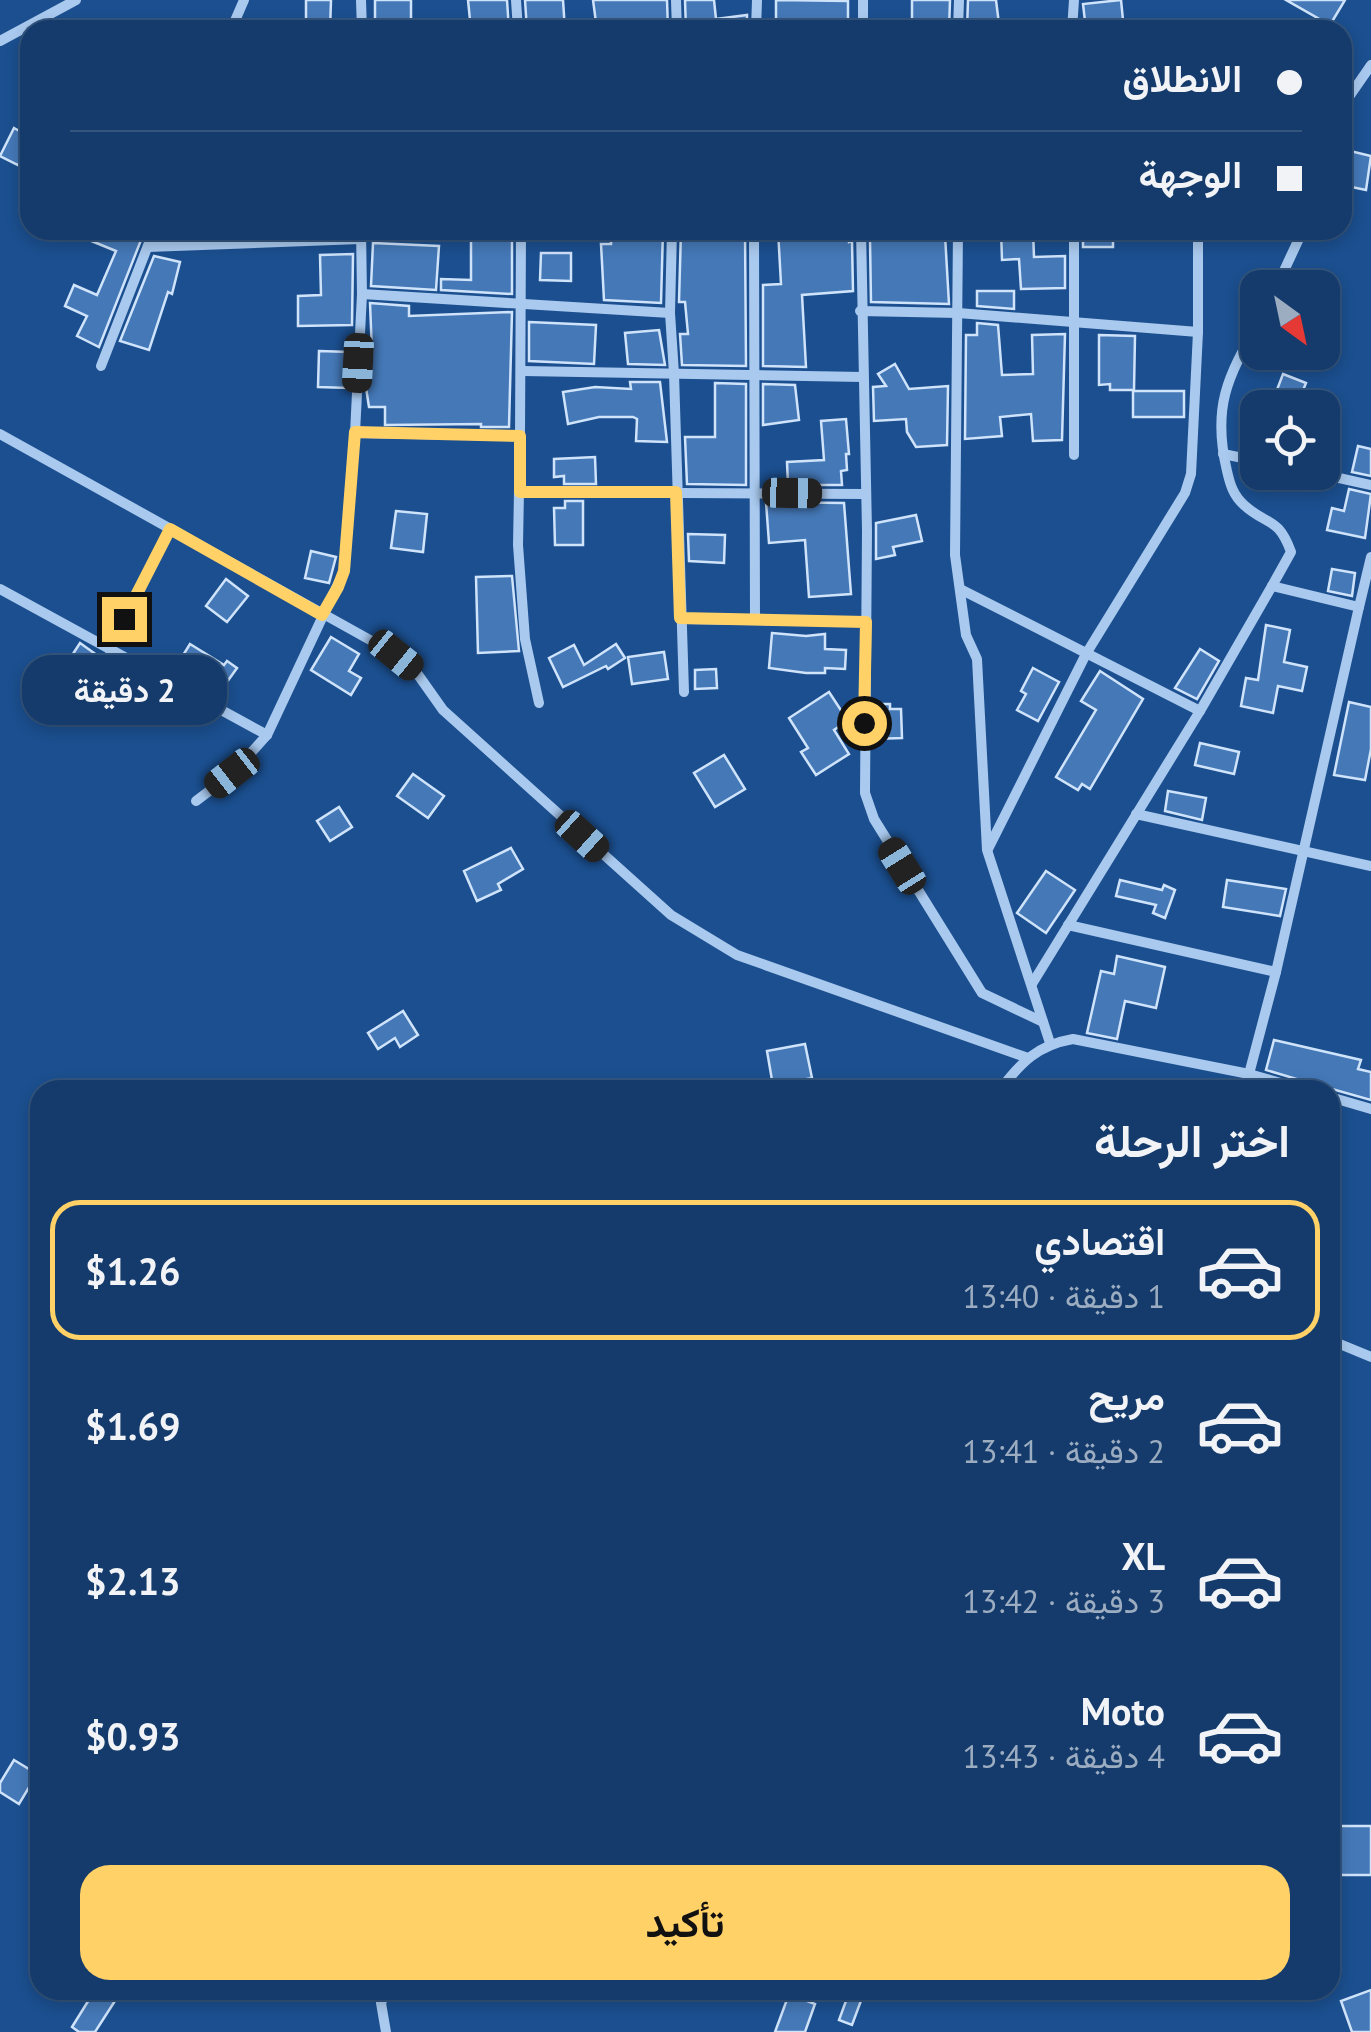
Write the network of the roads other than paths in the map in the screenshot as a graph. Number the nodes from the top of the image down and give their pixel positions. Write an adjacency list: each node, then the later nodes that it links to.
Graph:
1 (76, 0): 2 (street)
2 (39, 20)
3 (1371, 65): 4 (street)
4 (1352, 93)
5 (150, 240): 16 (street)
6 (262, 240): 16 (street)
7 (360, 240): 18 (street)
8 (521, 240): 19 (street)
9 (672, 240): 22 (street)
10 (754, 240): 29 (street)
11 (860, 240): 20 (street)
12 (958, 240): 21 (street)
13 (1074, 240): 23 (street)
14 (1198, 240): 24 (street)
15 (1298, 240): 17 (street)
16 (148, 247): 26 (street)
17 (1284, 270)
18 (362, 294): 19 (street); 31 (street)
19 (521, 304): 22 (street); 27 (street)
20 (860, 310): 21 (street); 30 (street)
21 (958, 312): 23 (street); 46 (street)
22 (670, 313): 28 (street)
23 (1075, 322): 24 (street); 35 (street)
24 (1198, 332): 54 (street)
25 (1240, 351): 34 (street)
26 (101, 366)
27 (523, 371): 28 (street); 33 (street)
28 (674, 374): 29 (street); 40 (street)
29 (756, 376): 30 (street); 41 (street)
30 (863, 377): 42 (street)
31 (355, 432): 33 (street); 49 (street)
32 (0, 434): 43 (street)
33 (520, 436): 39 (street)
34 (1223, 454): 36 (street); 45 (street)
35 (1074, 455)
36 (1240, 458)
37 (1340, 478): 38 (street)
38 (1371, 485)
39 (520, 492): 40 (street); 56 (street)
40 (676, 492): 41 (street); 50 (street)
41 (755, 492): 42 (street); 51 (street)
42 (865, 494): 52 (street)
43 (170, 529): 49 (street); 53 (street)
44 (1371, 557): 48 (street)
45 (1272, 586): 48 (street); 57 (street)
46 (960, 588): 54 (street); 61 (street)
47 (0, 589): 53 (street)
48 (1359, 607): 62 (street)
49 (322, 615): 58 (street); 69 (street)
50 (680, 618): 51 (street); 55 (street)
51 (756, 620): 52 (street)
52 (866, 622): 67 (street)
53 (109, 649): 58 (street)
54 (1086, 654): 57 (street); 61 (street)
55 (684, 692)
56 (539, 703)
57 (1200, 711): 60 (street)
58 (267, 736): 59 (street)
59 (196, 802)
60 (1136, 814): 62 (street); 64 (street)
61 (988, 850): 66 (street)
62 (1304, 852): 63 (street); 65 (street)
63 (1371, 866)
64 (1068, 925): 65 (street); 66 (street)
65 (1276, 972): 70 (street)
66 (1032, 984): 67 (street)
67 (1043, 1022): 68 (street)
68 (1050, 1044): 69 (street); 70 (street)
69 (1028, 1058): 71 (street)
70 (1250, 1074): 72 (street)
71 (1009, 1080)
72 (1271, 1080)
73 (1340, 1100): 74 (street)
74 (1371, 1109)
75 (1340, 1344): 76 (street)
76 (1371, 1357)
77 (383, 2000): 78 (street)
78 (386, 2032)

